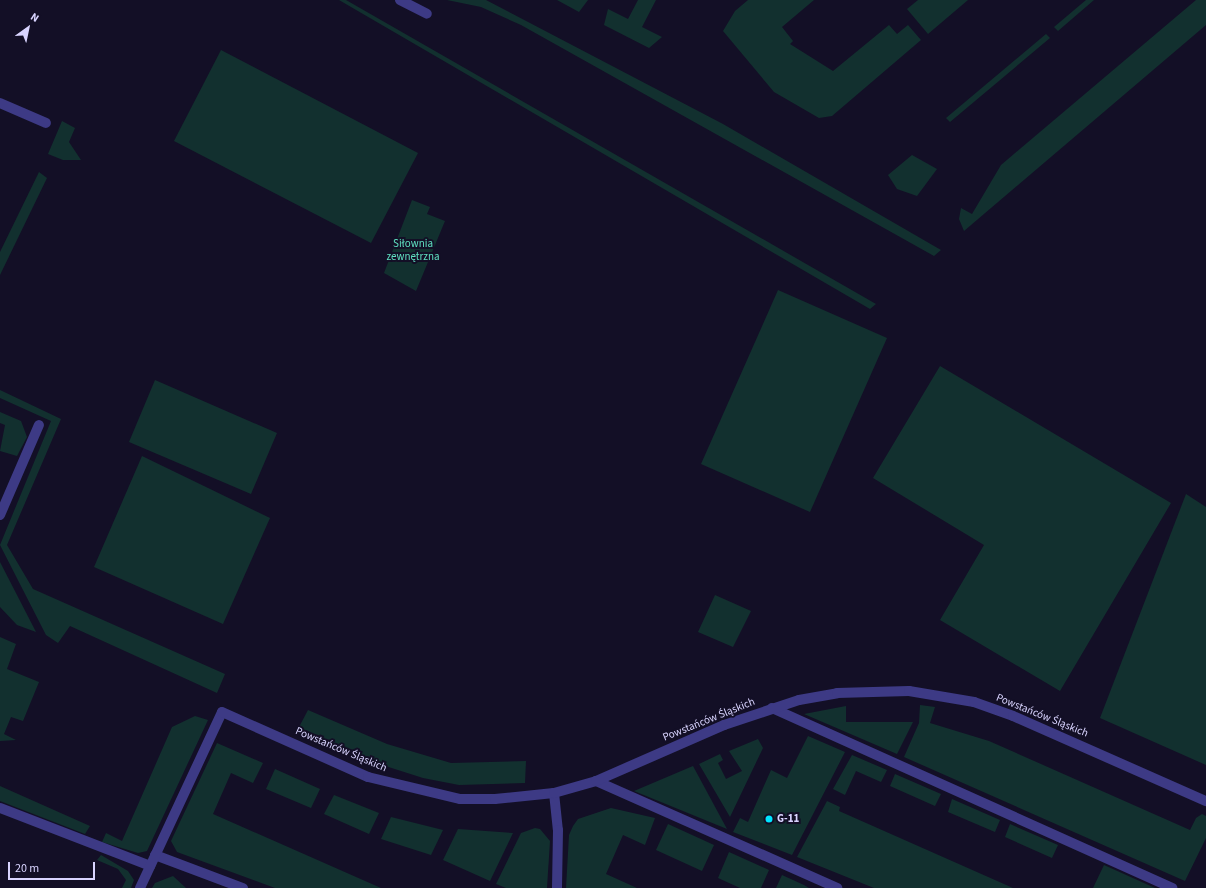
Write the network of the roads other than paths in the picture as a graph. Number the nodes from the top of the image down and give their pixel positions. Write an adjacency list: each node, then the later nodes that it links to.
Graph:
1 (400, 0): 2 (street)
2 (427, 14)
3 (0, 103): 4 (street)
4 (46, 123)
5 (39, 425): 6 (street)
6 (0, 516)
7 (772, 708): 8 (street, Powstańców Śląskich); 10 (street, Powstańców Śląskich); 18 (street)
8 (596, 781): 9 (street, Powstańców Śląskich); 17 (street)
9 (554, 793): 12 (street, Powstańców Śląskich); 16 (street)
10 (1206, 801)
11 (0, 808): 13 (street)
12 (155, 855): 13 (street); 15 (street)
13 (150, 866): 14 (street)
14 (140, 888)
15 (243, 888)
16 (557, 888)
17 (837, 888)
18 (1172, 888)

